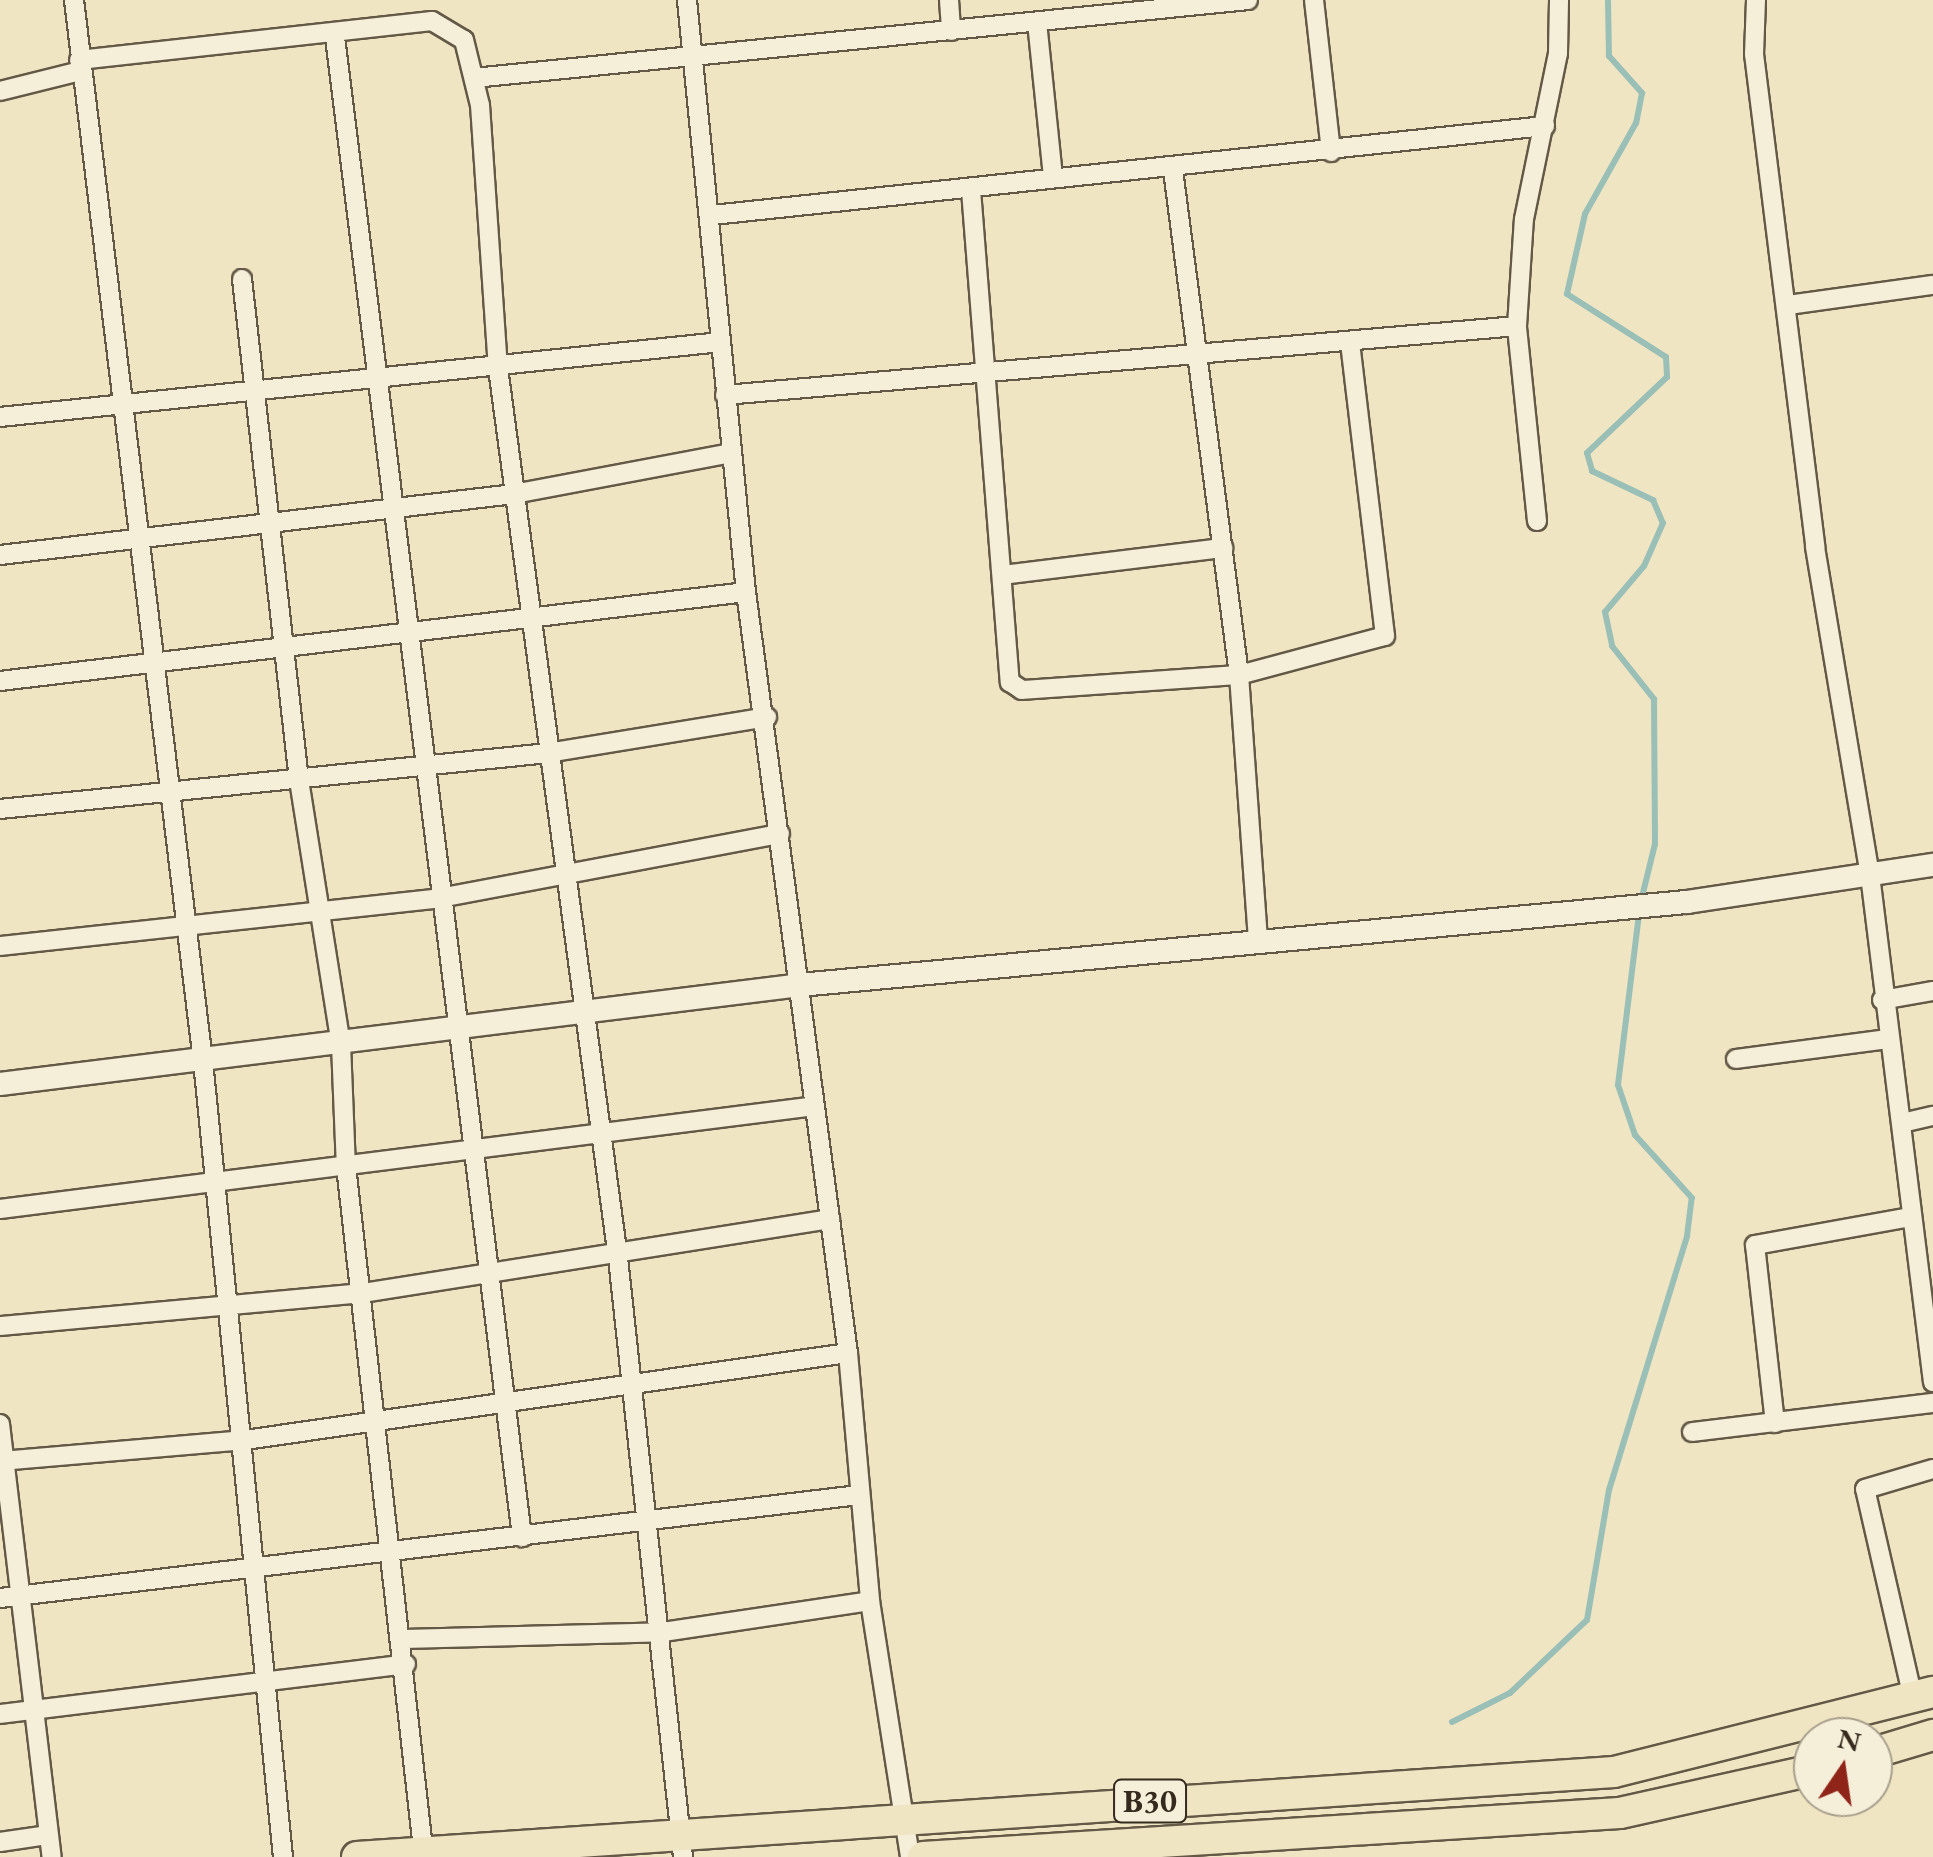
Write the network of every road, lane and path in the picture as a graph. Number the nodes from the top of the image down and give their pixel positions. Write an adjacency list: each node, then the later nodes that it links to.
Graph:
1 (74, 0): 13 (street)
2 (688, 0): 12 (street)
3 (949, 0): 10 (street)
4 (1248, 0): 8 (street)
5 (1314, 0): 17 (street)
6 (1559, 0): 16 (street)
7 (1756, 0): 24 (street)
8 (1150, 3): 9 (street)
9 (1038, 22): 10 (street); 19 (street)
10 (951, 31): 12 (street)
11 (335, 37): 13 (street); 14 (street); 31 (street)
12 (693, 53): 14 (street); 21 (street)
13 (79, 66): 15 (street); 34 (street)
14 (474, 78): 29 (street)
15 (0, 91)
16 (1545, 126): 17 (street); 25 (street)
17 (1332, 152): 18 (street)
18 (1173, 170): 19 (street); 28 (street)
19 (1053, 178): 20 (street)
20 (971, 190): 21 (street); 30 (street)
21 (713, 215): 26 (street)
22 (242, 279): 32 (street)
23 (1933, 285): 24 (street)
24 (1788, 305): 61 (street)
25 (1517, 326): 27 (street); 40 (street)
26 (721, 342): 29 (street); 33 (street)
27 (1350, 343): 28 (street); 50 (street)
28 (1200, 357): 30 (street); 42 (street)
29 (498, 368): 31 (street); 37 (street)
30 (984, 374): 33 (street); 44 (street)
31 (375, 376): 32 (street); 38 (street)
32 (254, 390): 34 (street); 39 (street)
33 (725, 395): 36 (street)
34 (120, 402): 35 (street); 41 (street)
35 (0, 417)
36 (731, 453): 37 (street); 45 (street)
37 (514, 494): 38 (street); 46 (street)
38 (388, 507): 39 (street); 47 (street)
39 (269, 520): 41 (street); 48 (street)
40 (1536, 521)
41 (139, 537): 43 (street); 49 (street)
42 (1222, 548): 44 (street); 50 (street)
43 (0, 555)
44 (1002, 575): 50 (street)
45 (746, 592): 46 (street); 52 (street)
46 (533, 620): 47 (street); 53 (street)
47 (405, 638): 48 (street); 54 (street)
48 (288, 650): 49 (street); 55 (street)
49 (151, 664): 51 (street); 56 (street)
50 (1239, 675): 65 (street)
51 (0, 681)
52 (767, 717): 53 (street); 58 (street)
53 (548, 753): 54 (street); 60 (street)
54 (423, 764): 55 (street); 62 (street)
55 (299, 780): 56 (street); 63 (street)
56 (170, 792): 57 (street); 64 (street)
57 (0, 809)
58 (780, 834): 60 (street); 67 (street)
59 (1933, 865): 61 (street)
60 (565, 873): 62 (street); 70 (street)
61 (1870, 874): 65 (street); 69 (street)
62 (440, 898): 63 (street); 71 (street)
63 (317, 911): 64 (street); 73 (street)
64 (183, 927): 66 (street); 75 (street)
65 (1258, 939): 67 (street)
66 (0, 946)
67 (800, 985): 70 (street); 77 (street)
68 (1933, 991): 69 (street)
69 (1882, 1000): 72 (street)
70 (580, 1015): 71 (street); 80 (street)
71 (459, 1030): 73 (street); 81 (street)
72 (1887, 1039): 74 (street); 79 (street)
73 (341, 1044): 75 (street); 82 (street)
74 (1736, 1058)
75 (203, 1061): 76 (street); 83 (street)
76 (0, 1084)
77 (814, 1106): 80 (street); 86 (street)
78 (1933, 1116): 79 (street)
79 (1902, 1123): 85 (street)
80 (597, 1136): 81 (street); 88 (street)
81 (473, 1154): 82 (street); 89 (street)
82 (346, 1166): 83 (street); 90 (street)
83 (214, 1184): 84 (street); 91 (street)
84 (0, 1209)
85 (1911, 1217): 87 (street); 100 (street)
86 (830, 1219): 88 (street); 93 (street)
87 (1924, 1238): 94 (street)
88 (618, 1258): 89 (street); 96 (street)
89 (490, 1275): 90 (street); 98 (street)
90 (362, 1293): 91 (street); 99 (street)
91 (228, 1305): 92 (street); 103 (street)
92 (0, 1326)
93 (848, 1353): 96 (street); 106 (street)
94 (1931, 1359): 95 (street)
95 (1933, 1382)
96 (632, 1390): 98 (street); 107 (street)
97 (1933, 1403): 100 (street)
98 (501, 1404): 99 (street); 108 (street)
99 (376, 1418): 103 (street); 109 (street)
100 (1776, 1423): 102 (street)
101 (0, 1424): 104 (street)
102 (1692, 1432)
103 (245, 1440): 104 (street); 110 (street)
104 (2, 1460): 111 (street)
105 (1933, 1469): 118 (street)
106 (859, 1495): 107 (street); 113 (street)
107 (650, 1521): 108 (street); 114 (street)
108 (522, 1537): 109 (street)
109 (396, 1550): 110 (street); 115 (street)
110 (257, 1567): 111 (street); 117 (street)
111 (25, 1595): 112 (street); 119 (street)
112 (0, 1598)
113 (870, 1602): 114 (street); 125 (street)
114 (663, 1632): 115 (street); 128 (street)
115 (404, 1640): 116 (street)
116 (406, 1664): 117 (street); 130 (street)
117 (270, 1682): 119 (street); 132 (street)
118 (1923, 1695): 124 (highway, B30)
119 (36, 1710): 120 (street); 126 (street)
120 (0, 1714)
121 (1933, 1735): 122 (highway)
122 (1893, 1747)
123 (1793, 1774): 129 (highway, B30)
124 (1137, 1802): 125 (highway, B30); 129 (street)
125 (905, 1818): 128 (highway, B30); 134 (street)
126 (48, 1835): 127 (street); 131 (street)
127 (0, 1842)
128 (683, 1846): 130 (highway, B30)
129 (1141, 1848): 135 (highway, B30)
130 (424, 1854): 133 (highway, B30)
131 (52, 1857)
132 (283, 1857)
133 (357, 1857)
134 (910, 1857)
135 (923, 1857)

